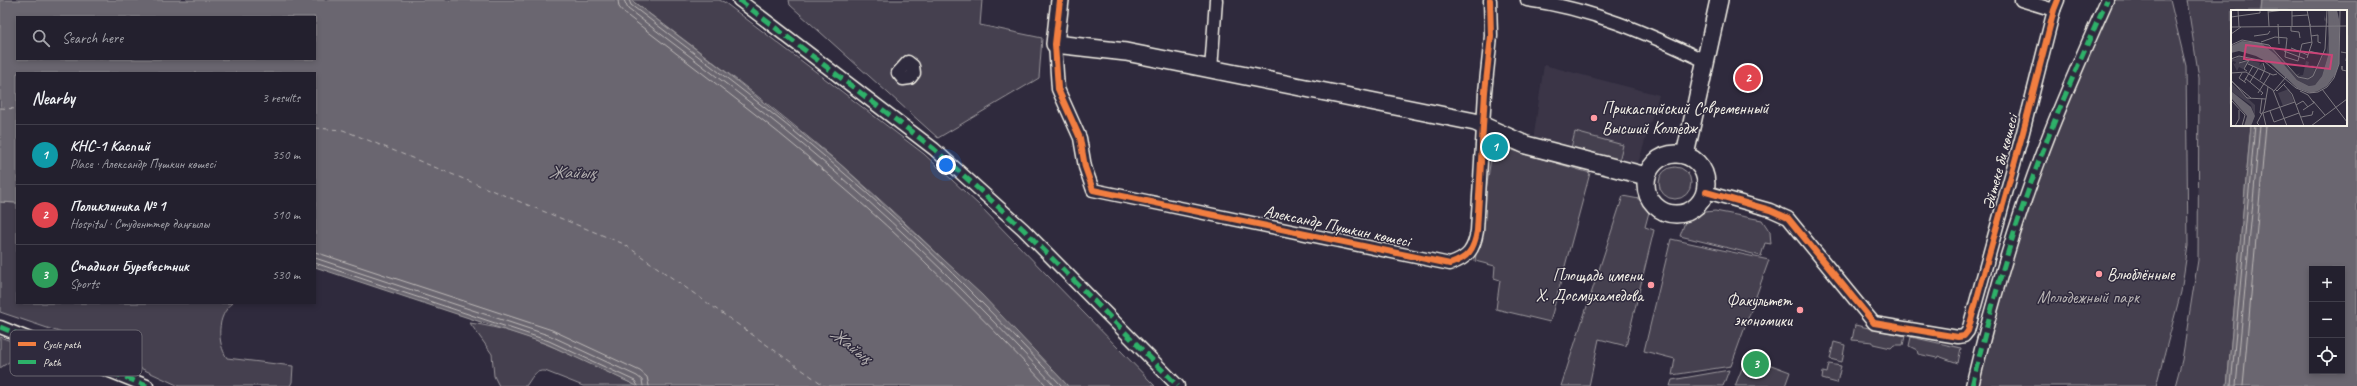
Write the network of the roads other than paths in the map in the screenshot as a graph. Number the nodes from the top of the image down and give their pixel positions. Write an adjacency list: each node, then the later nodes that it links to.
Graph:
1 (739, 0): 21 (street)
2 (1060, 0): 10 (street)
3 (1216, 0): 12 (street)
4 (1490, 0): 13 (street)
5 (1527, 0): 11 (street)
6 (1719, 0): 11 (street)
7 (2021, 0): 9 (street)
8 (2107, 0): 22 (street)
9 (2056, 5): 16 (street, Әйтеке би көшесі)
10 (1054, 44): 12 (street); 13 (street, Александр Пушкин көшесі)
11 (1706, 61): 14 (street)
12 (1211, 70): 13 (street)
13 (1483, 126): 15 (street)
14 (1685, 155): 15 (street); 16 (street)
15 (1646, 176): 16 (street)
16 (1706, 192)
17 (0, 327): 18 (street)
18 (10, 331)
19 (122, 376): 20 (street)
20 (147, 386)
21 (1178, 386)
22 (1972, 386)

